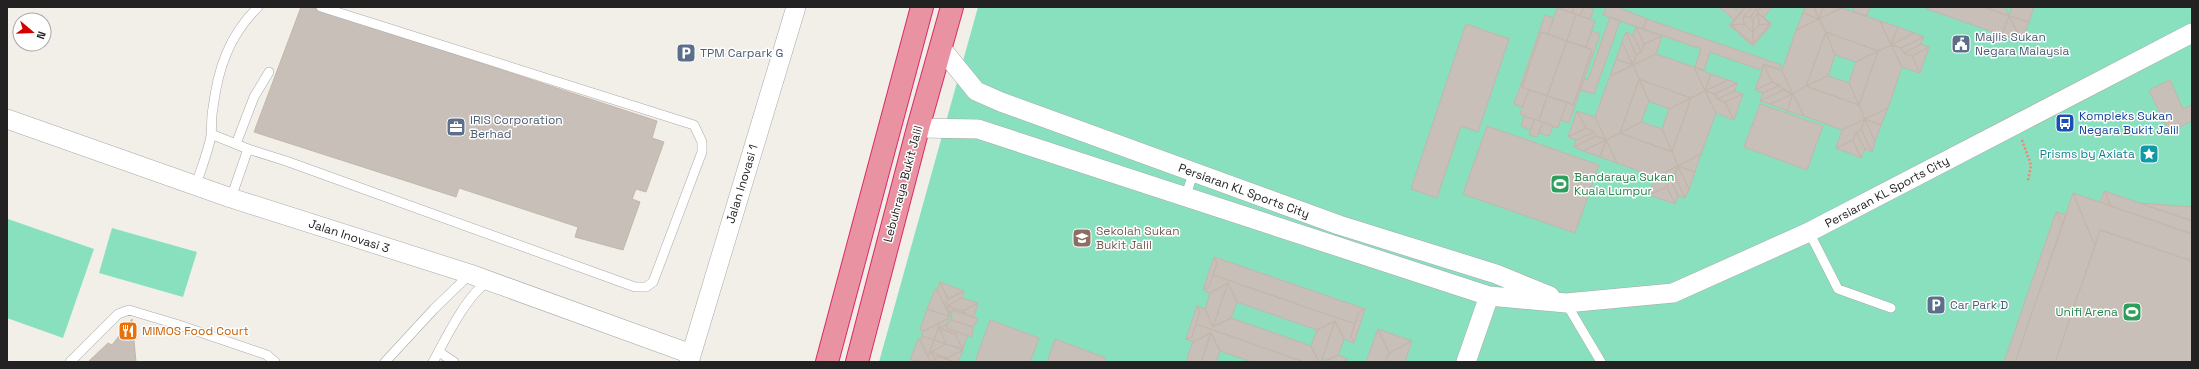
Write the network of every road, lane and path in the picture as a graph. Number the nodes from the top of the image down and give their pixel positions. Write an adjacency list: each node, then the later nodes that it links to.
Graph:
1 (258, 7): 12 (lane)
2 (320, 7): 14 (lane)
3 (796, 7): 27 (street, Jalan Inovasi 1)
4 (922, 7): 33 (highway)
5 (952, 7): 7 (highway, Lebuhraya Bukit Jalil)
6 (2192, 33): 10 (street, Persiaran KL Sports City)
7 (941, 48): 11 (highway, Lebuhraya Bukit Jalil); 15 (street, Persiaran KL Sports City)
8 (268, 72): 13 (lane)
9 (7, 118): 17 (street, Jalan Inovasi 3)
10 (2015, 125): 16 (path); 20 (street, Persiaran KL Sports City)
11 (918, 128): 18 (street, Persiaran KL Sports City); 34 (highway, Lebuhraya Bukit Jalil)
12 (211, 134): 13 (lane); 17 (lane)
13 (236, 144): 14 (lane)
14 (248, 149): 19 (lane)
15 (1194, 172): 18 (lane); 23 (street, Persiaran KL Sports City)
16 (2028, 181)
17 (196, 185): 19 (street, Jalan Inovasi 3)
18 (1185, 197): 23 (street, Persiaran KL Sports City)
19 (231, 198): 21 (street, Jalan Inovasi 3)
20 (1810, 232): 24 (street, Persiaran KL Sports City); 25 (lane)
21 (470, 274): 22 (street, Jalan Inovasi 3); 30 (lane)
22 (488, 282): 26 (lane); 27 (street, Jalan Inovasi 3)
23 (1493, 285): 24 (street, Persiaran KL Sports City); 35 (street)
24 (1566, 303): 36 (lane)
25 (1891, 308)
26 (439, 352): 31 (lane); 32 (lane)
27 (690, 358)
28 (70, 362): 29 (lane)
29 (275, 362)
30 (385, 362)
31 (433, 362)
32 (454, 362)
33 (827, 362)
34 (857, 362)
35 (1466, 362)
36 (1601, 362)

